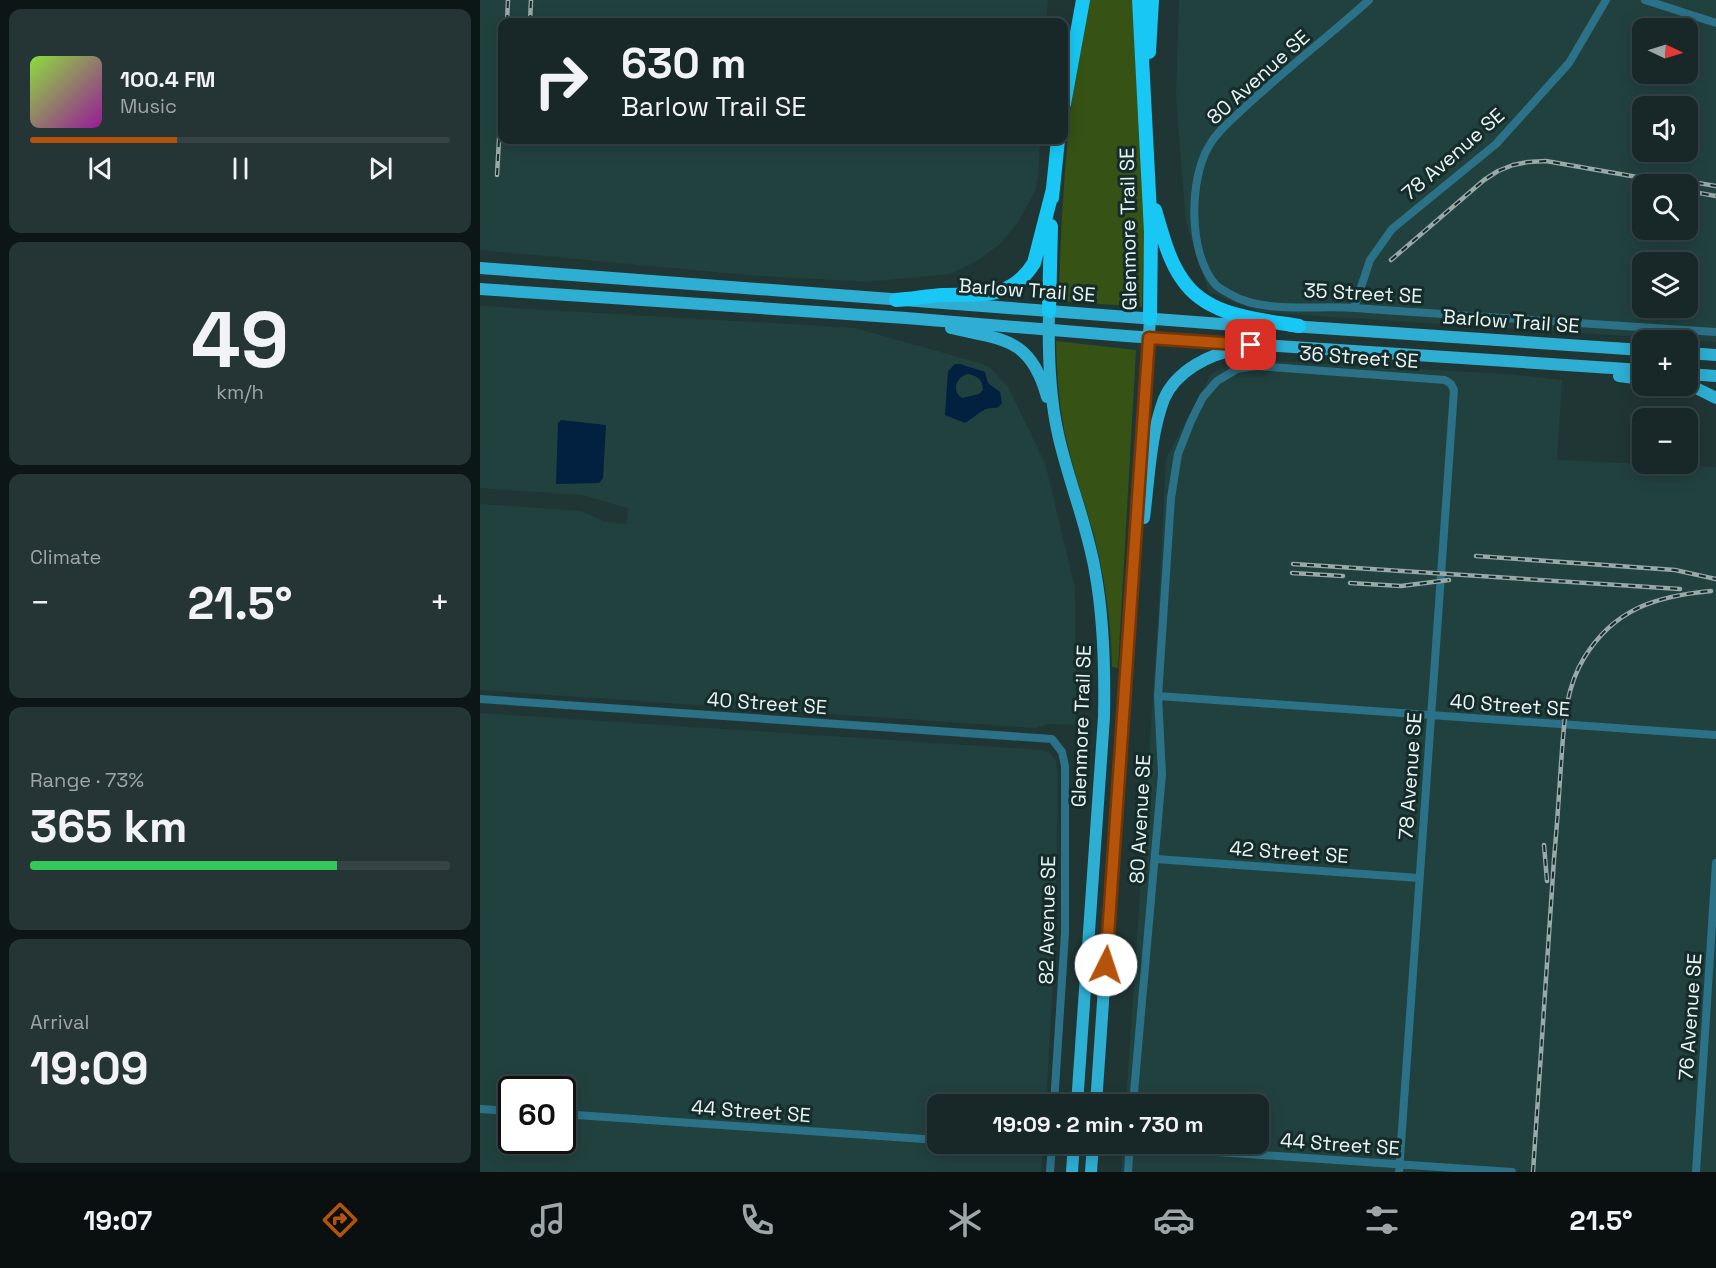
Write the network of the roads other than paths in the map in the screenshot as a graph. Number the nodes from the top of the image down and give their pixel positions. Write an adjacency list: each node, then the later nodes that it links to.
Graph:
1 (1076, 0): 10 (highway)
2 (1083, 0): 11 (highway)
3 (1139, 0): 12 (highway, Glenmore Trail SE)
4 (1152, 0): 12 (highway)
5 (1370, 0): 8 (street, 80 Avenue SE)
6 (1606, 0): 22 (street, 78 Avenue SE)
7 (1645, 0): 9 (street)
8 (1360, 3): 21 (street, 80 Avenue SE)
9 (1716, 23)
10 (1068, 69)
11 (1068, 81)
12 (1145, 120): 15 (highway, Glenmore Trail SE)
13 (1058, 144): 14 (highway, Glenmore Trail SE)
14 (1053, 189): 20 (highway); 23 (highway, Glenmore Trail SE)
15 (1149, 193): 26 (highway, Glenmore Trail SE); 27 (highway)
16 (480, 268): 17 (main road, Barlow Trail SE)
17 (515, 271): 18 (main road); 20 (main road, Barlow Trail SE)
18 (480, 274)
19 (480, 289): 25 (main road, Barlow Trail SE)
20 (896, 300): 23 (main road, Barlow Trail SE)
21 (1260, 305): 22 (street, 35 Street SE)
22 (1354, 308): 29 (street, 35 Street SE)
23 (1048, 311): 24 (main road, Barlow Trail SE); 28 (main road, Glenmore Trail SE)
24 (1122, 317): 26 (main road, Barlow Trail SE); 30 (main road)
25 (906, 318): 28 (main road, Barlow Trail SE); 44 (main road)
26 (1150, 319): 27 (main road, Barlow Trail SE); 30 (main road, Glenmore Trail SE)
27 (1299, 326): 32 (main road, Barlow Trail SE)
28 (1048, 330): 30 (main road, Barlow Trail SE); 44 (main road, Glenmore Trail SE)
29 (1716, 332)
30 (1144, 337): 31 (main road, Barlow Trail SE); 45 (main road, Glenmore Trail SE)
31 (1275, 346): 35 (main road, Barlow Trail SE); 45 (main road)
32 (1632, 349)
33 (1698, 354): 34 (main road)
34 (1716, 356)
35 (1587, 366): 36 (main road, Barlow Trail SE); 39 (main road)
36 (1632, 369)
37 (1698, 375): 38 (main road)
38 (1716, 376)
39 (1632, 378)
40 (1451, 384): 42 (street, 36 Street SE); 48 (street, 78 Avenue SE)
41 (1698, 389): 43 (main road)
42 (1203, 397): 46 (street, 80 Avenue SE)
43 (1716, 398)
44 (1058, 434): 55 (main road, Glenmore Trail SE)
45 (1132, 578): 56 (main road, Glenmore Trail SE)
46 (1158, 696): 48 (street, 40 Street SE); 51 (street, 80 Avenue SE)
47 (480, 699): 50 (street, 40 Street SE)
48 (1432, 716): 49 (street, 40 Street SE); 53 (street, 78 Avenue SE)
49 (1716, 735)
50 (1052, 739): 54 (street, 82 Avenue SE)
51 (1156, 859): 53 (street, 42 Street SE); 57 (street, 80 Avenue SE)
52 (1716, 863): 73 (street, 76 Avenue SE)
53 (1419, 878): 67 (street, 78 Avenue SE)
54 (1055, 1094)
55 (1078, 1094)
56 (1097, 1094)
57 (1134, 1094)
58 (480, 1108): 59 (street)
59 (498, 1110)
60 (576, 1115): 61 (street, 44 Street SE)
61 (927, 1139)
62 (1051, 1154): 68 (street)
63 (1073, 1154): 69 (main road)
64 (1092, 1154): 70 (main road)
65 (1129, 1154): 71 (street)
66 (1236, 1154): 67 (street, 44 Street SE)
67 (1400, 1168): 72 (street, 44 Street SE)
68 (1050, 1172)
69 (1072, 1172)
70 (1091, 1172)
71 (1128, 1172)
72 (1512, 1172)
73 (1696, 1172)

